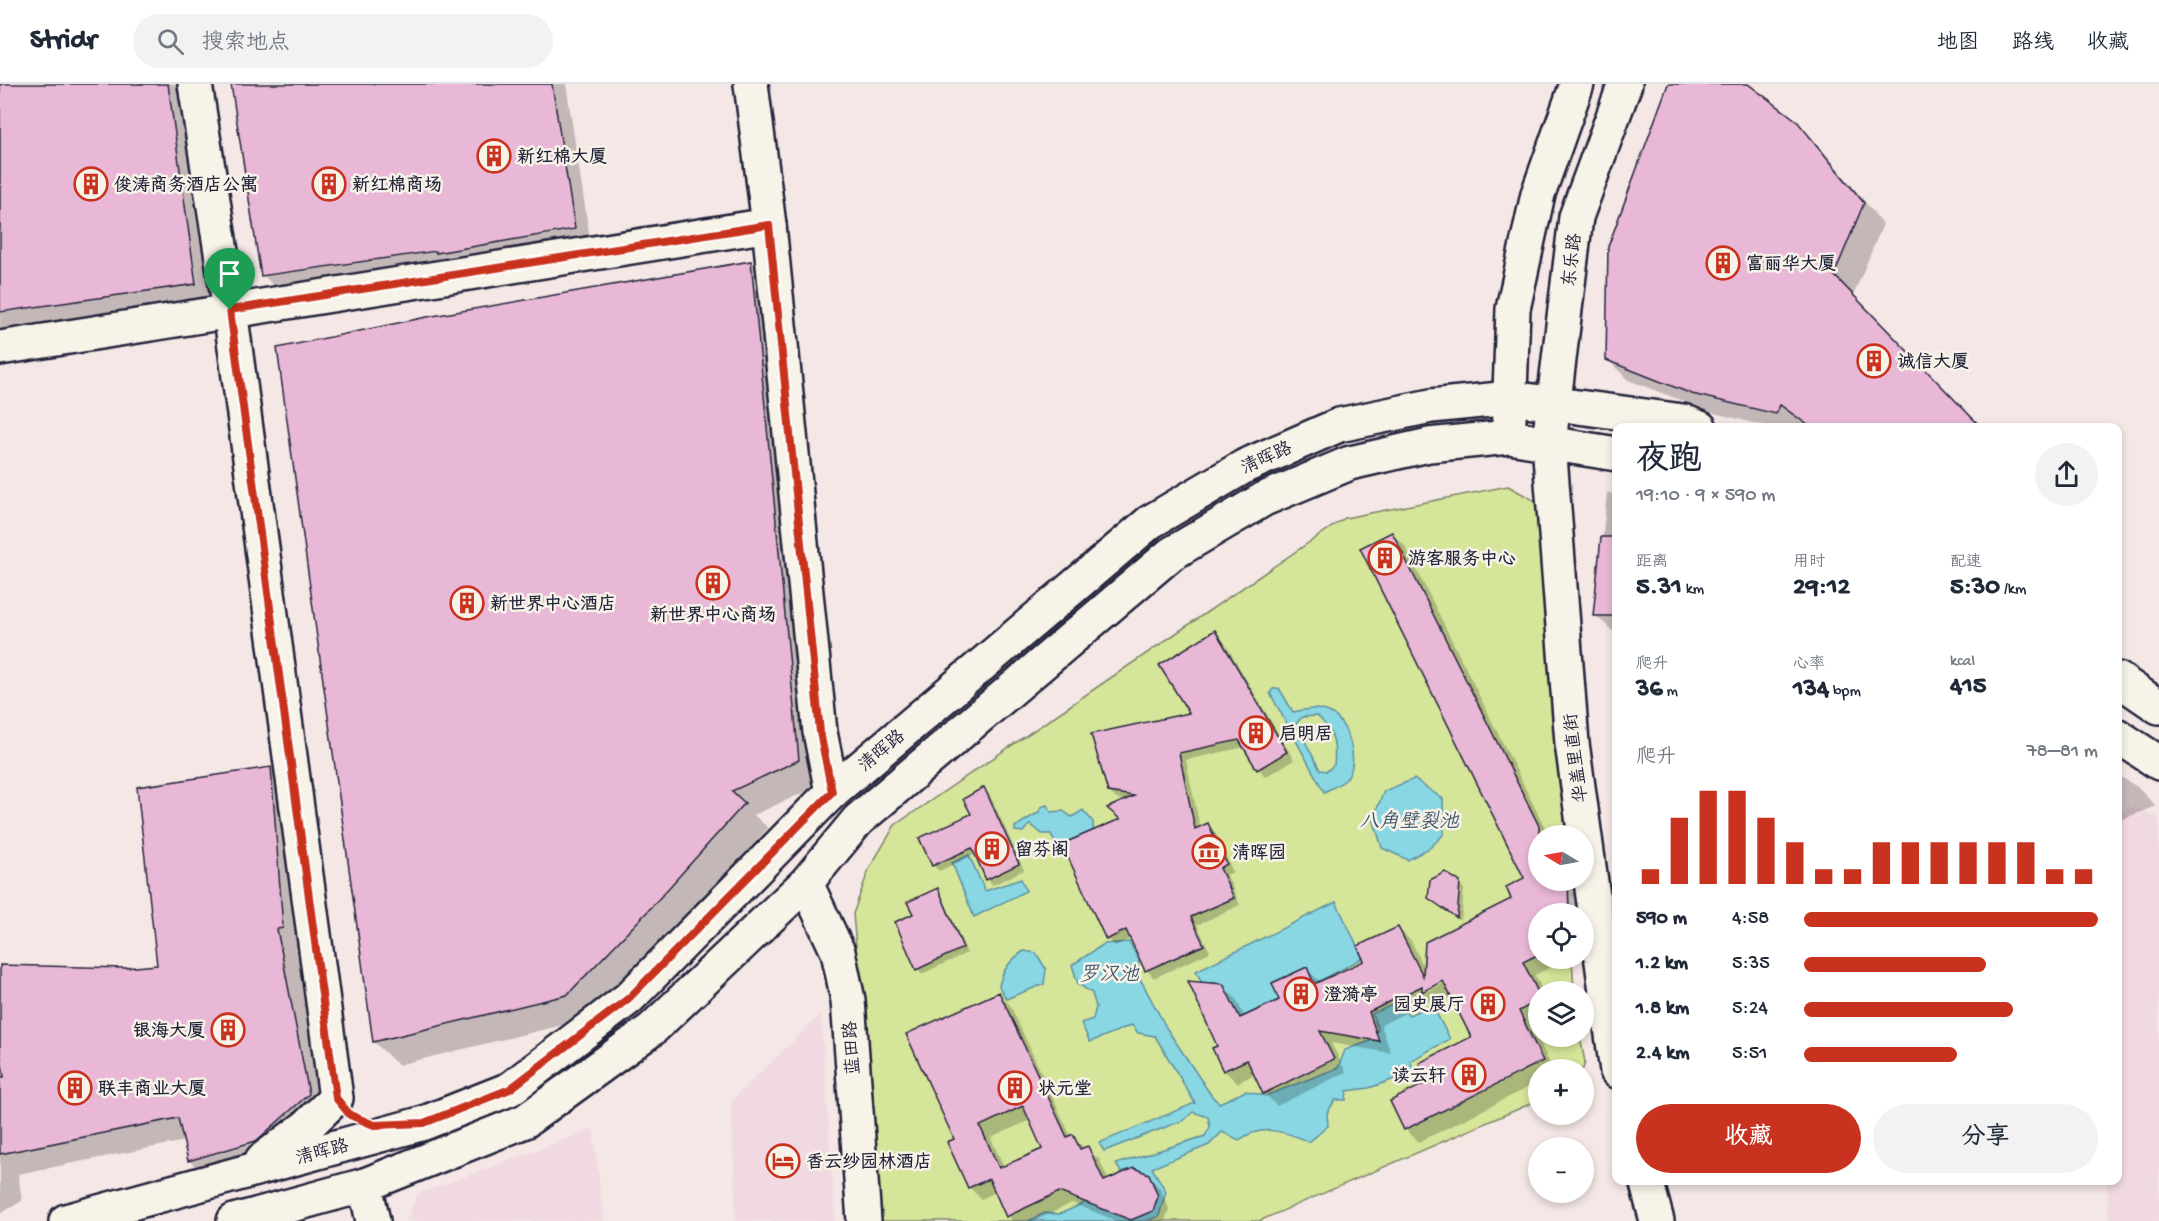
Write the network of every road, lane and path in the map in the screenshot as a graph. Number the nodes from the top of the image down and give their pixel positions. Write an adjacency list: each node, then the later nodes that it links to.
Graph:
1 (195, 84): 6 (street)
2 (751, 84): 5 (street)
3 (1577, 84): 8 (street)
4 (1625, 84): 9 (street, 东乐路)
5 (769, 225): 6 (street); 18 (street)
6 (230, 310): 7 (street); 21 (street)
7 (0, 348)
8 (1510, 398): 9 (street, 清晖路); 11 (street); 18 (street, 清晖路)
9 (1554, 402): 10 (street, 清晖路); 12 (street, 东乐路)
10 (1688, 423)
11 (1509, 437): 12 (street, 清晖路); 19 (street, 清晖路)
12 (1549, 443): 13 (street, 清晖路); 20 (street, 华盖里直街)
13 (1612, 453)
14 (2122, 682): 15 (street)
15 (2159, 707)
16 (2122, 739): 17 (street)
17 (2159, 763)
18 (832, 792): 22 (street, 清晖路)
19 (806, 882): 24 (street, 清晖路); 29 (street, 蓝田路)
20 (1612, 1035)
21 (336, 1098): 22 (street); 23 (street)
22 (424, 1123): 23 (street, 清晖路)
23 (247, 1172): 26 (street, 清晖路)
24 (365, 1185): 27 (street, 清晖路); 28 (street)
25 (1647, 1185): 30 (street)
26 (66, 1221)
27 (234, 1221)
28 (373, 1221)
29 (864, 1221)
30 (1657, 1221)

